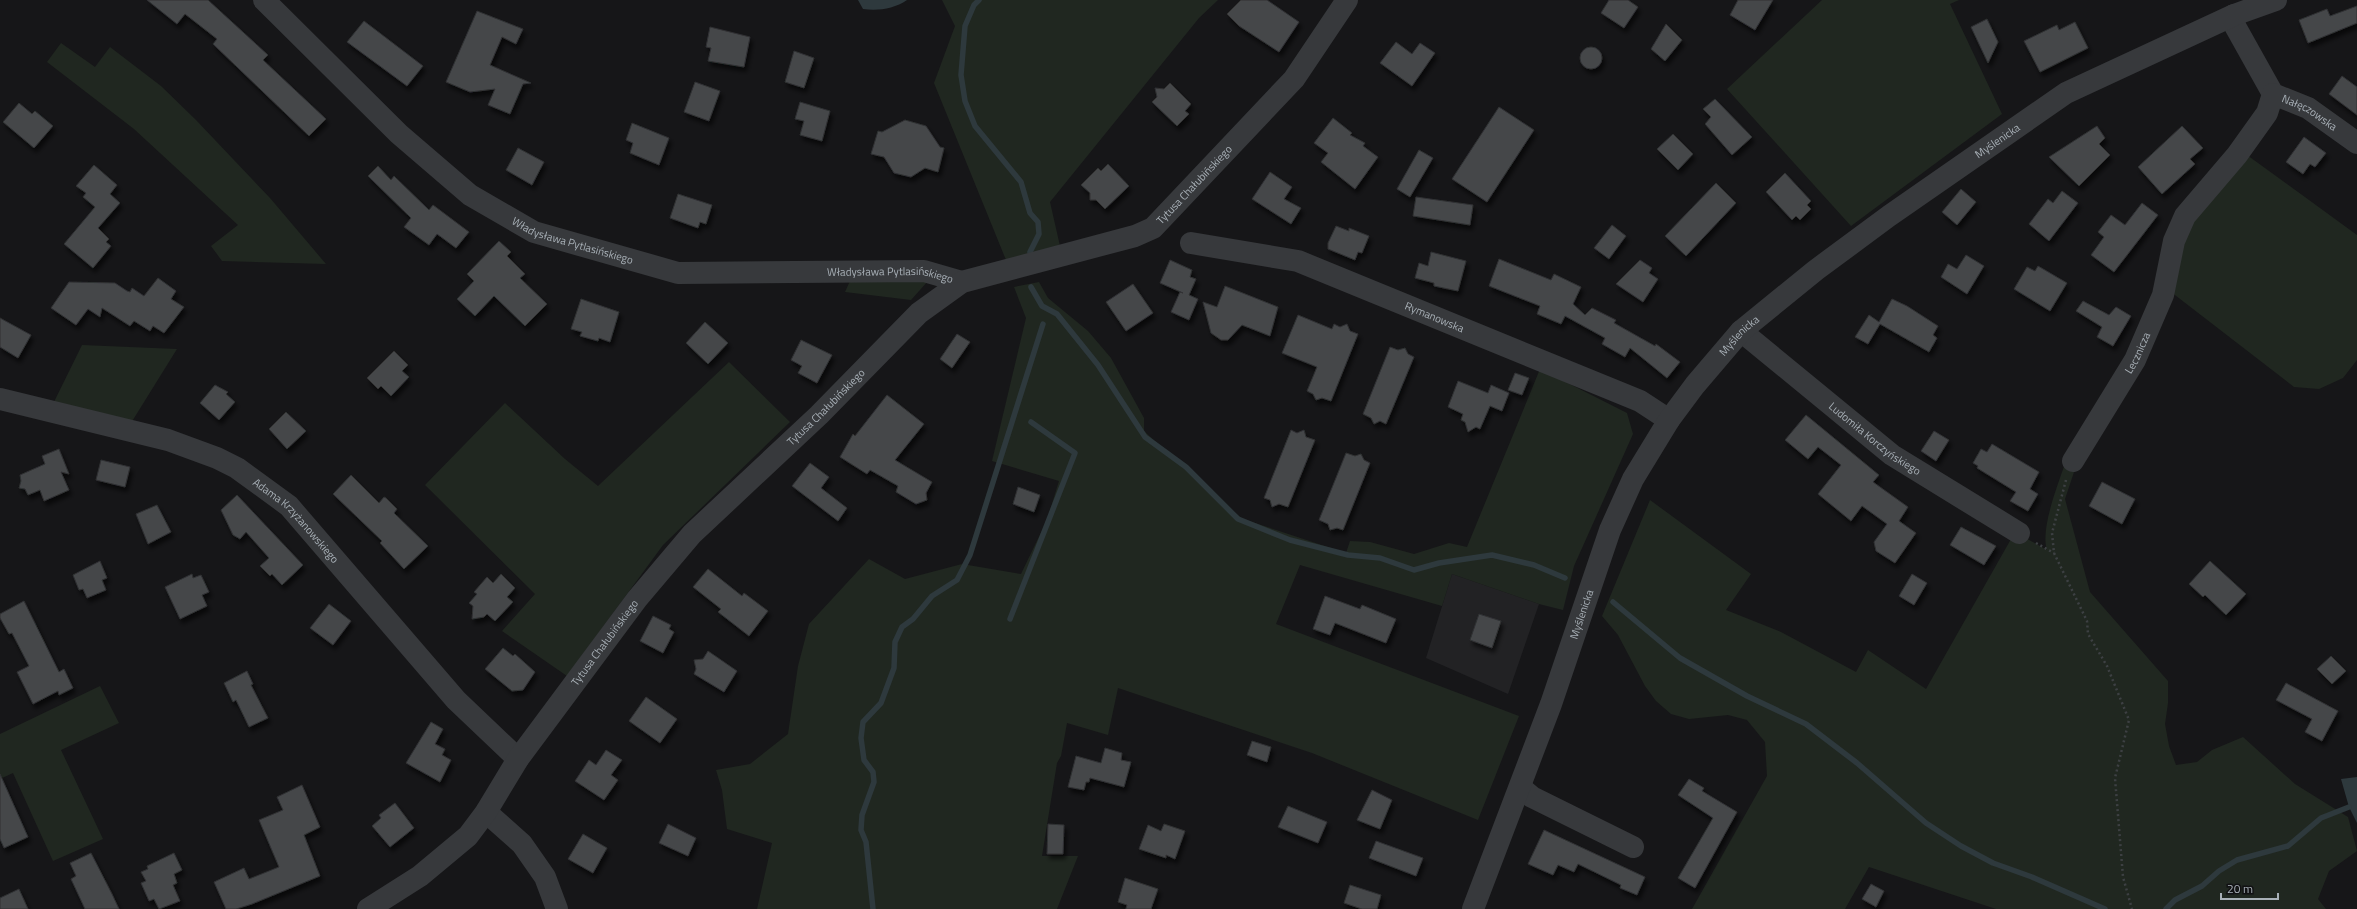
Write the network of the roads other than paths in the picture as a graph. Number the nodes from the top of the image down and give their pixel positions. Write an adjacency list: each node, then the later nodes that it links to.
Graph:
1 (264, 0): 8 (street, Władysława Pytlasińskiego)
2 (1347, 0): 8 (street, Tytusa Chałubińskiego)
3 (2276, 0): 4 (street, Myślenicka)
4 (2234, 15): 5 (street, Nałęczowska); 9 (street, Myślenicka)
5 (2273, 94): 6 (street, Nałęczowska); 12 (street, Lecznicza)
6 (2357, 143)
7 (1191, 243): 11 (street, Rymanowska)
8 (962, 282): 14 (street, Tytusa Chałubińskiego)
9 (1741, 331): 11 (street, Myślenicka); 13 (street, Ludomiła Korczyńskiego)
10 (0, 399): 14 (street, Adama Krzyżanowskiego)
11 (1669, 420): 15 (street, Myślenicka)
12 (2073, 461)
13 (2019, 533)
14 (518, 759): 16 (street, Tytusa Chałubińskiego)
15 (1520, 787): 17 (street); 20 (street, Myślenicka)
16 (486, 812): 18 (street, Tytusa Chałubińskiego); 19 (street)
17 (1633, 847)
18 (368, 909)
19 (557, 909)
20 (1473, 909)

